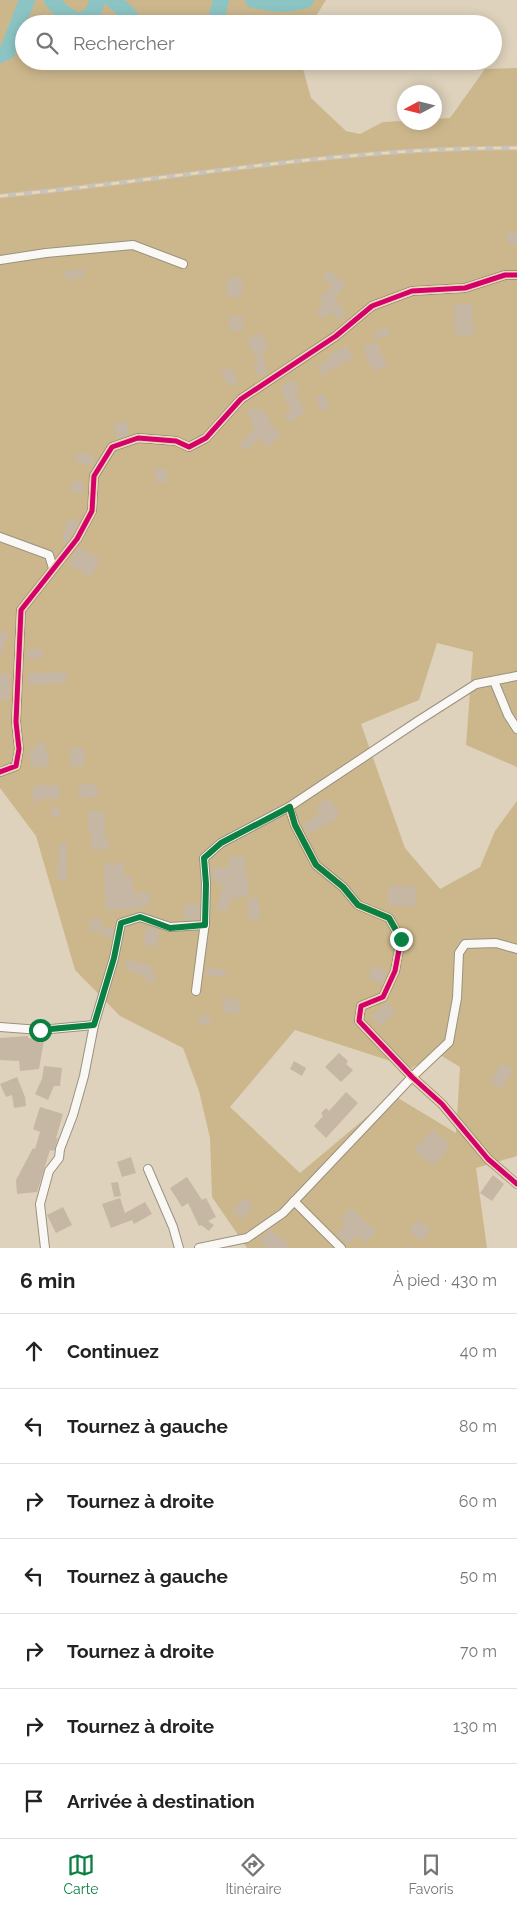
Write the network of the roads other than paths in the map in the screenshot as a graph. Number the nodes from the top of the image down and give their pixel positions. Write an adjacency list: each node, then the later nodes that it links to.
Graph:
1 (0, 260): 2 (street)
2 (182, 264)
3 (517, 275): 5 (street)
4 (0, 537): 5 (street)
5 (53, 568): 9 (street)
6 (517, 676): 7 (street)
7 (494, 681): 8 (street); 10 (street)
8 (517, 729)
9 (0, 772)
10 (290, 807): 11 (street); 16 (street)
11 (205, 925): 13 (street); 14 (street)
12 (517, 949): 16 (street)
13 (196, 991)
14 (94, 1025): 15 (street); 20 (street)
15 (0, 1027)
16 (412, 1076): 18 (street); 19 (street)
17 (148, 1169): 21 (street)
18 (517, 1184)
19 (294, 1201): 22 (street); 23 (street)
20 (45, 1248)
21 (179, 1248)
22 (199, 1248)
23 (341, 1248)

